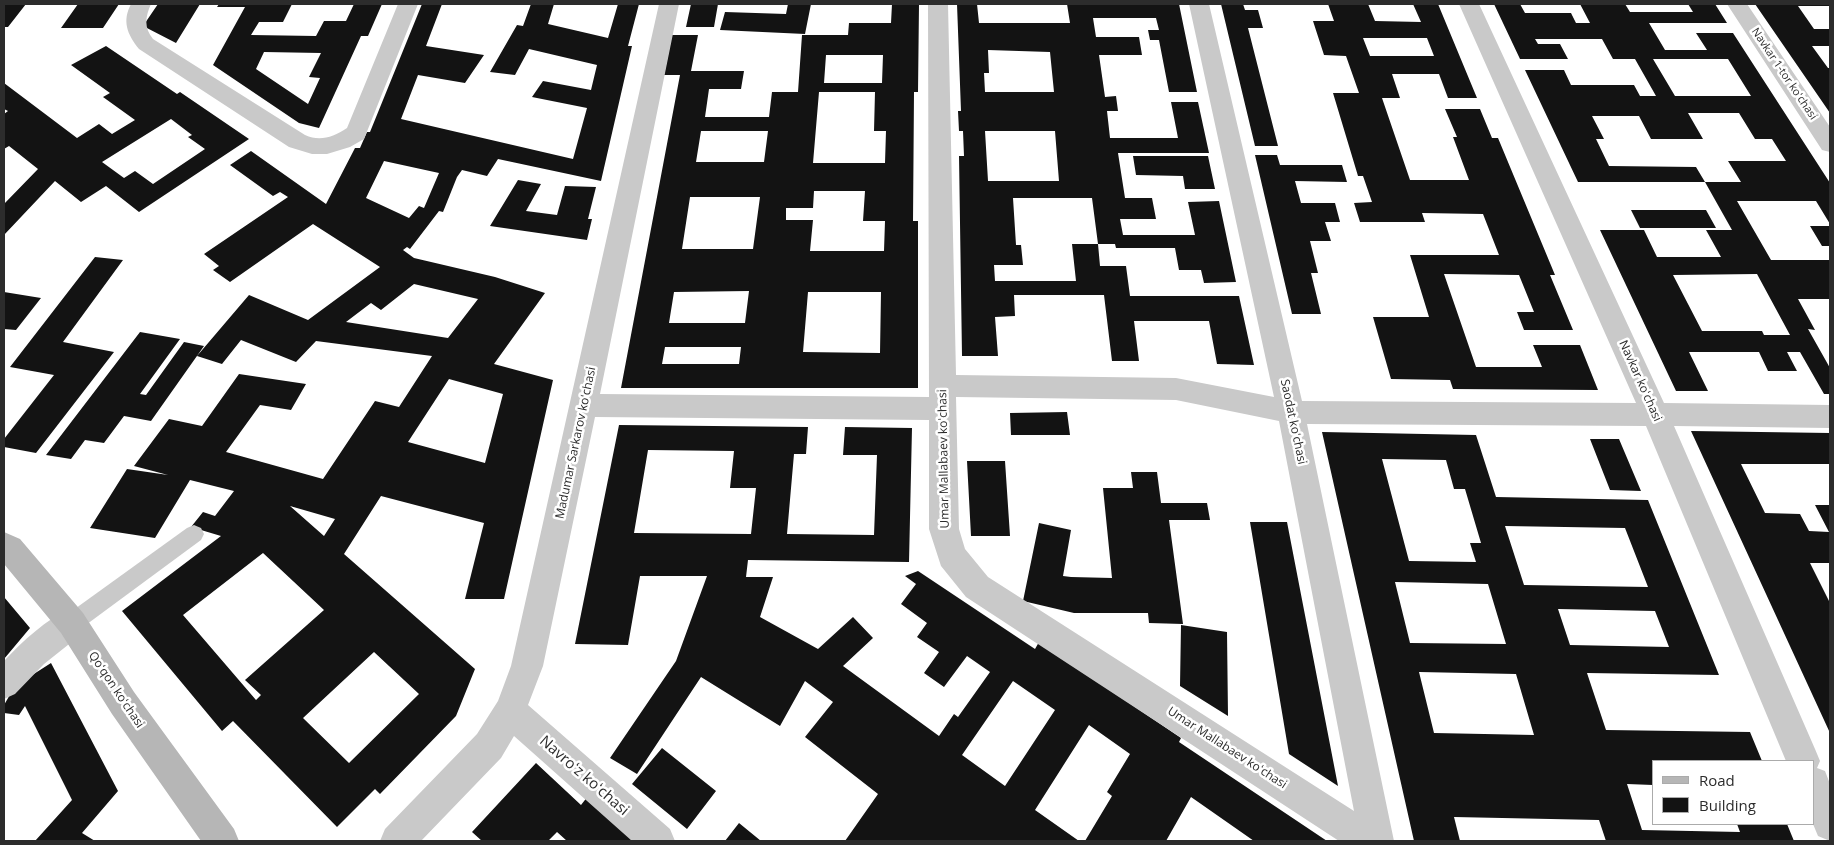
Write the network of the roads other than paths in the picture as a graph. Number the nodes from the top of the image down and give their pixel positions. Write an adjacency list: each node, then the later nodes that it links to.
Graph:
1 (141, 4): 2 (street)
2 (408, 4)
3 (669, 4): 10 (street, Madumar Sarkarov koʻchasi)
4 (938, 4): 9 (street, Umar Mallabaev koʻchasi)
5 (1200, 4): 11 (street, Saodat koʻchasi)
6 (1469, 4): 12 (street, Navkar koʻchasi)
7 (1737, 4): 8 (street, Navkar 1-tor koʻchasi)
8 (1830, 144)
9 (942, 397): 10 (street); 11 (street); 25 (street, Umar Mallabaev koʻchasi)
10 (584, 405): 18 (street, Madumar Sarkarov koʻchasi)
11 (1291, 412): 12 (street); 26 (street, Saodat koʻchasi)
12 (1655, 414): 13 (street); 19 (street, Navkar koʻchasi)
13 (1830, 416)
14 (194, 534): 16 (lane)
15 (4, 545): 16 (main road, Qoʻqon koʻchasi)
16 (72, 623): 17 (street); 22 (main road, Qoʻqon koʻchasi)
17 (4, 683)
18 (510, 711): 23 (street, Madumar Sarkarov koʻchasi); 24 (street, Navroʻz koʻchasi)
19 (1803, 760)
20 (1814, 785): 21 (street)
21 (1830, 824)
22 (222, 841)
23 (397, 841)
24 (658, 841)
25 (1369, 841)
26 (1377, 841)

